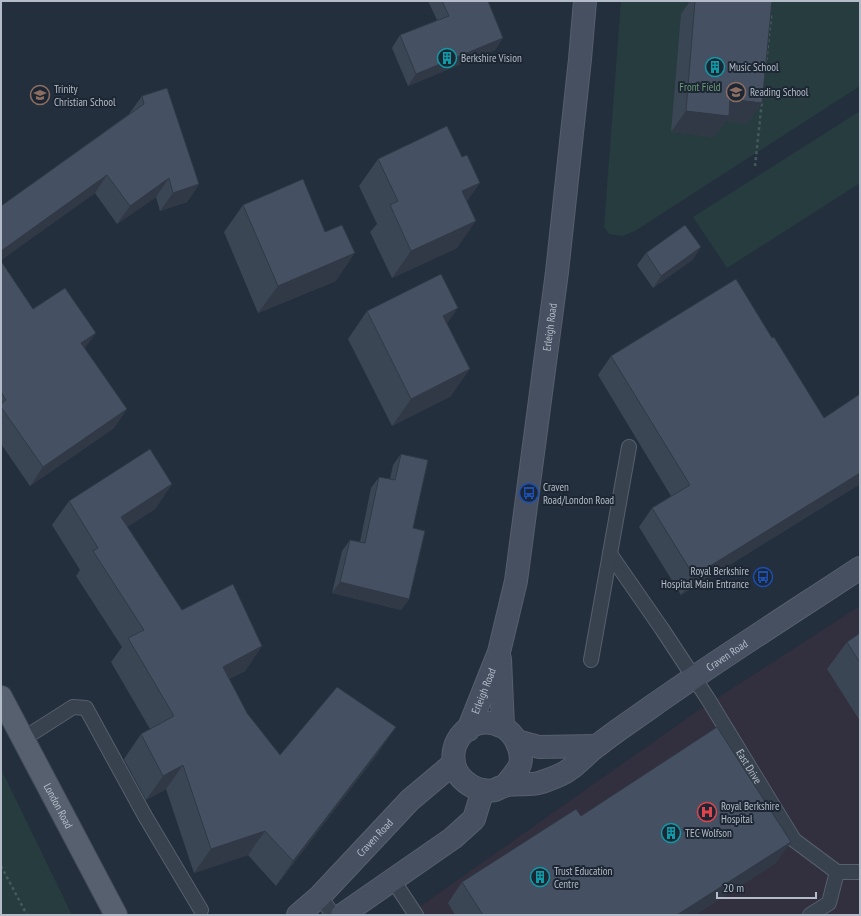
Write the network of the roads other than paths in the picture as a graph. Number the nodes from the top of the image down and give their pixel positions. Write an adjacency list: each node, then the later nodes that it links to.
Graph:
1 (585, 1): 5 (street, Erleigh Road)
2 (629, 447): 3 (lane)
3 (610, 554): 6 (lane); 7 (lane, East Drive)
4 (860, 568): 7 (street, Craven Road)
5 (499, 652): 9 (street, Erleigh Road); 10 (street, Erleigh Road)
6 (591, 660)
7 (694, 677): 12 (street, Craven Road); 16 (lane, East Drive)
8 (1, 697): 11 (main road, London Road)
9 (468, 730): 10 (street); 13 (street)
10 (510, 734): 12 (street); 14 (street)
11 (23, 739): 20 (lane); 21 (main road, London Road)
12 (596, 746): 14 (street, Craven Road)
13 (454, 763): 15 (street); 19 (street, Craven Road)
14 (506, 785): 15 (street, Craven Road)
15 (483, 790): 18 (street)
16 (837, 872): 17 (lane); 26 (lane)
17 (860, 872)
18 (393, 880): 24 (street); 25 (lane)
19 (320, 896): 22 (street, Craven Road); 23 (lane)
20 (201, 910)
21 (116, 915)
22 (298, 915)
23 (332, 915)
24 (342, 915)
25 (416, 915)
26 (810, 915)

